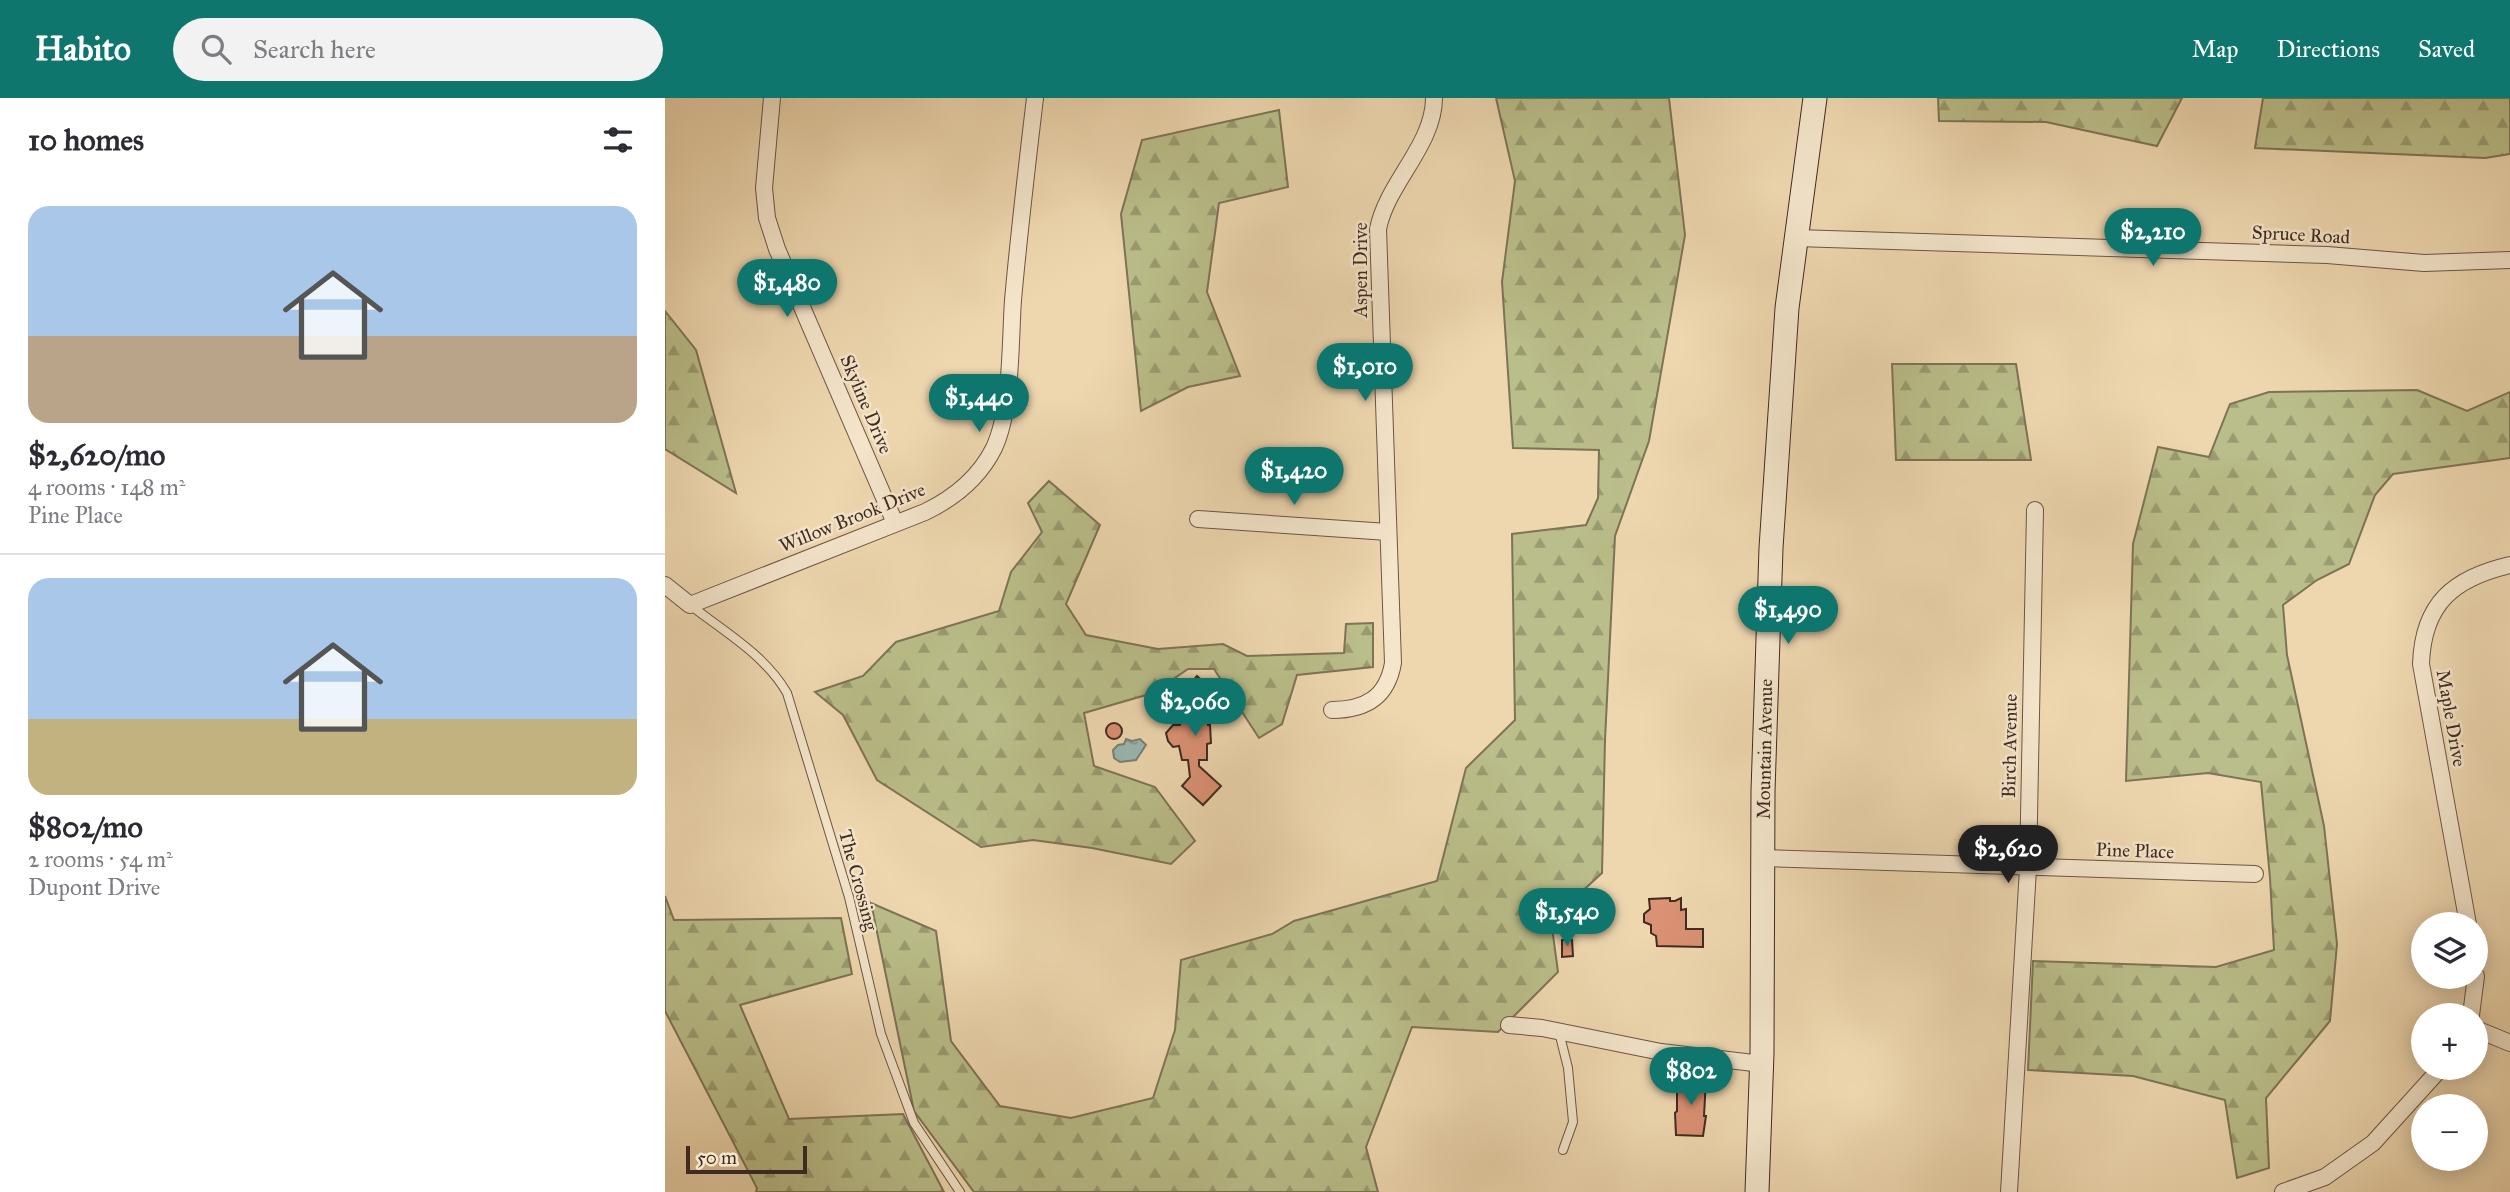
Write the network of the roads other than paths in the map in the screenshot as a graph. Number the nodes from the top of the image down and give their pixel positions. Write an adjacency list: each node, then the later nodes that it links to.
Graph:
1 (772, 98): 9 (street, Skyline Drive)
2 (1035, 98): 9 (street, Willow Brook Drive)
3 (1434, 98): 10 (street, Aspen Drive)
4 (1815, 98): 5 (street, Mountain Avenue)
5 (1795, 238): 6 (street, Spruce Road); 15 (street, Mountain Avenue)
6 (2510, 260)
7 (2035, 510): 16 (street, Birch Avenue)
8 (1198, 519): 10 (street)
9 (895, 523): 13 (street, Willow Brook Drive)
10 (1388, 532): 14 (street, Aspen Drive)
11 (2510, 565): 18 (street, Maple Drive)
12 (665, 585): 13 (street)
13 (690, 605): 26 (lane, The Crossing)
14 (1332, 710)
15 (1762, 858): 16 (street, Pine Place); 23 (street, Mountain Avenue)
16 (2028, 868): 17 (street, Pine Place); 28 (street, Birch Avenue)
17 (2255, 874)
18 (2466, 912)
19 (1509, 1025): 20 (street)
20 (1559, 1032): 23 (street); 25 (lane)
21 (2488, 1034): 22 (street)
22 (2510, 1043)
23 (1762, 1064): 27 (street, Mountain Avenue)
24 (2430, 1080): 29 (street)
25 (1563, 1150)
26 (960, 1192)
27 (1757, 1192)
28 (2009, 1192)
29 (2283, 1192)

